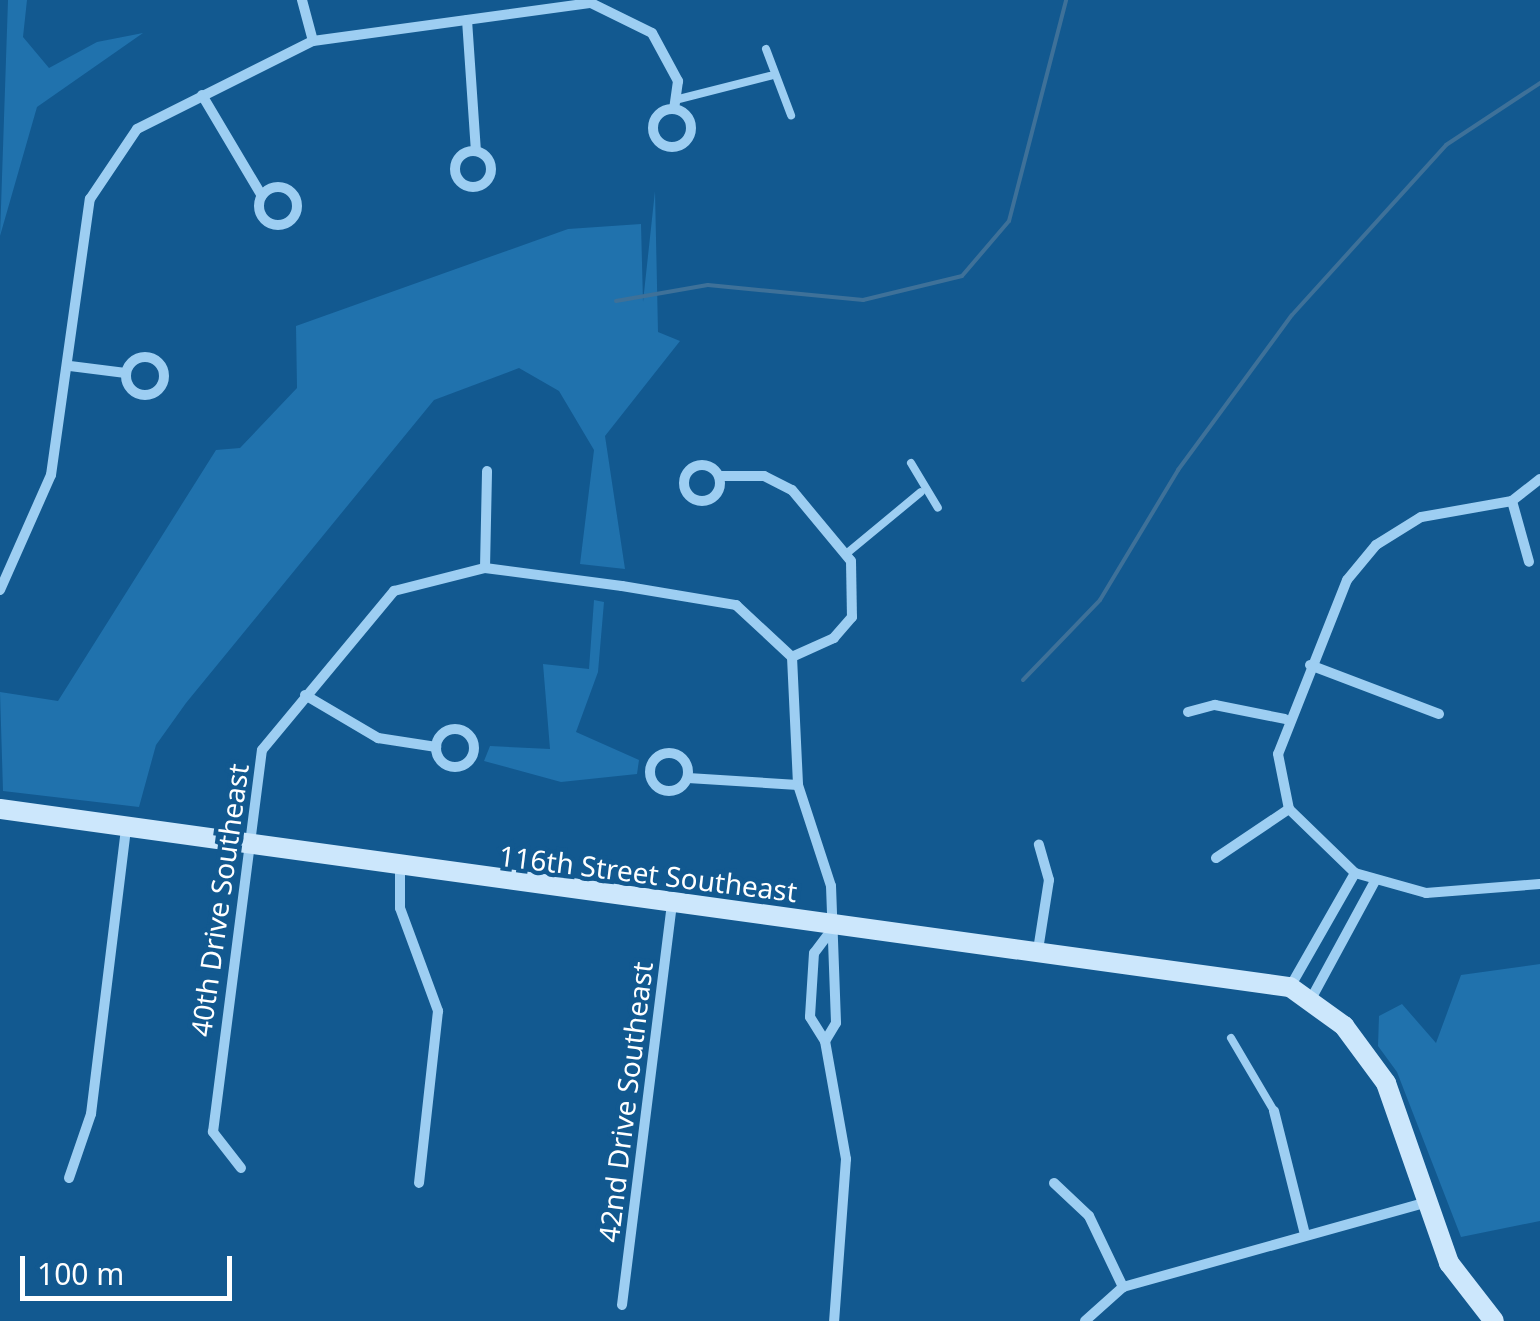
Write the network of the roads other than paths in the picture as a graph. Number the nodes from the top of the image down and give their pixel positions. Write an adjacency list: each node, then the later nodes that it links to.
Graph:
1 (302, 0): 3 (street)
2 (467, 20): 3 (street); 7 (street); 9 (street)
3 (313, 41): 6 (street)
4 (766, 49): 5 (lane)
5 (770, 76): 7 (lane); 8 (lane)
6 (202, 95): 10 (street); 11 (street)
7 (675, 105)
8 (791, 115)
9 (476, 151)
10 (262, 196)
11 (70, 366): 12 (street); 23 (street)
12 (126, 374)
13 (911, 463): 17 (lane)
14 (487, 470): 22 (street)
15 (720, 476): 20 (street)
16 (1540, 479): 18 (street)
17 (921, 492): 19 (lane); 20 (lane)
18 (1512, 501): 21 (street); 25 (street)
19 (938, 508)
20 (846, 554): 24 (street)
21 (1529, 562)
22 (485, 568): 24 (street); 26 (street, 40th Drive Southeast)
23 (0, 590)
24 (792, 657): 32 (street)
25 (1310, 666): 28 (street); 29 (street)
26 (305, 695): 30 (street); 36 (street, 40th Drive Southeast)
27 (1188, 712): 29 (street)
28 (1439, 714)
29 (1285, 719): 34 (street)
30 (436, 746)
31 (688, 778): 32 (street)
32 (798, 785): 44 (street)
33 (0, 809): 35 (street, 116th Street Southeast)
34 (1289, 809): 38 (street); 40 (street)
35 (126, 826): 36 (street, 116th Street Southeast); 52 (street)
36 (244, 842): 39 (street, 116th Street Southeast); 51 (street, 40th Drive Southeast)
37 (1039, 844): 45 (street)
38 (1216, 858)
39 (400, 868): 43 (street, 116th Street Southeast); 54 (street)
40 (1355, 873): 41 (street); 46 (street)
41 (1374, 881): 42 (street); 47 (street)
42 (1540, 884)
43 (672, 906): 44 (street, 116th Street Southeast); 58 (street, 42nd Drive Southeast)
44 (827, 930): 45 (street, 116th Street Southeast); 49 (street); 49 (street)
45 (1038, 950): 46 (street, 116th Street Southeast)
46 (1290, 987): 47 (street)
47 (1311, 999): 55 (street)
48 (1231, 1038): 50 (lane)
49 (826, 1041): 59 (street)
50 (1274, 1111): 56 (street)
51 (242, 1168)
52 (69, 1178)
53 (1054, 1183): 57 (street)
54 (418, 1184)
55 (1424, 1203): 56 (street); 61 (street)
56 (1306, 1234): 57 (street)
57 (1123, 1287): 60 (street)
58 (622, 1304)
59 (834, 1321)
60 (1084, 1321)
61 (1494, 1321)

